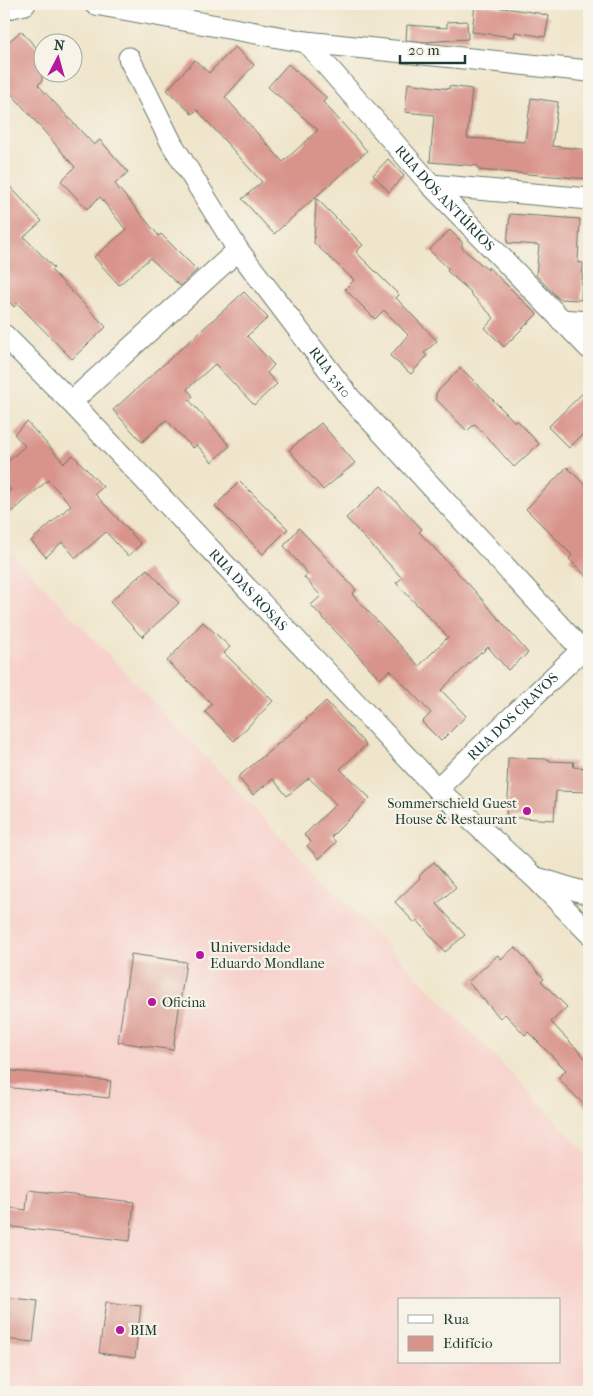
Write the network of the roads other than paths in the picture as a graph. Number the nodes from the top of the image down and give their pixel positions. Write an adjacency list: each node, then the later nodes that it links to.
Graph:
1 (25, 4): 3 (street)
2 (95, 4): 4 (street)
3 (4, 9)
4 (306, 42): 6 (street); 7 (street, RUA DOS ANTÚRIOS)
5 (130, 58): 9 (street, RUA 3.510)
6 (589, 70)
7 (431, 185): 8 (street); 10 (street, RUA DOS ANTÚRIOS)
8 (589, 199)
9 (238, 250): 14 (street); 15 (street, RUA 3.510)
10 (561, 320): 11 (street); 13 (street, RUA DOS ANTÚRIOS)
11 (589, 322)
12 (4, 335): 14 (street, RUA DAS ROSAS)
13 (589, 348)
14 (71, 402): 16 (street, RUA DAS ROSAS)
15 (587, 647): 16 (street, RUA DOS CRAVOS)
16 (437, 789): 17 (street, RUA DAS ROSAS)
17 (535, 878): 18 (street); 19 (street, RUA DAS ROSAS)
18 (589, 894)
19 (589, 933)

